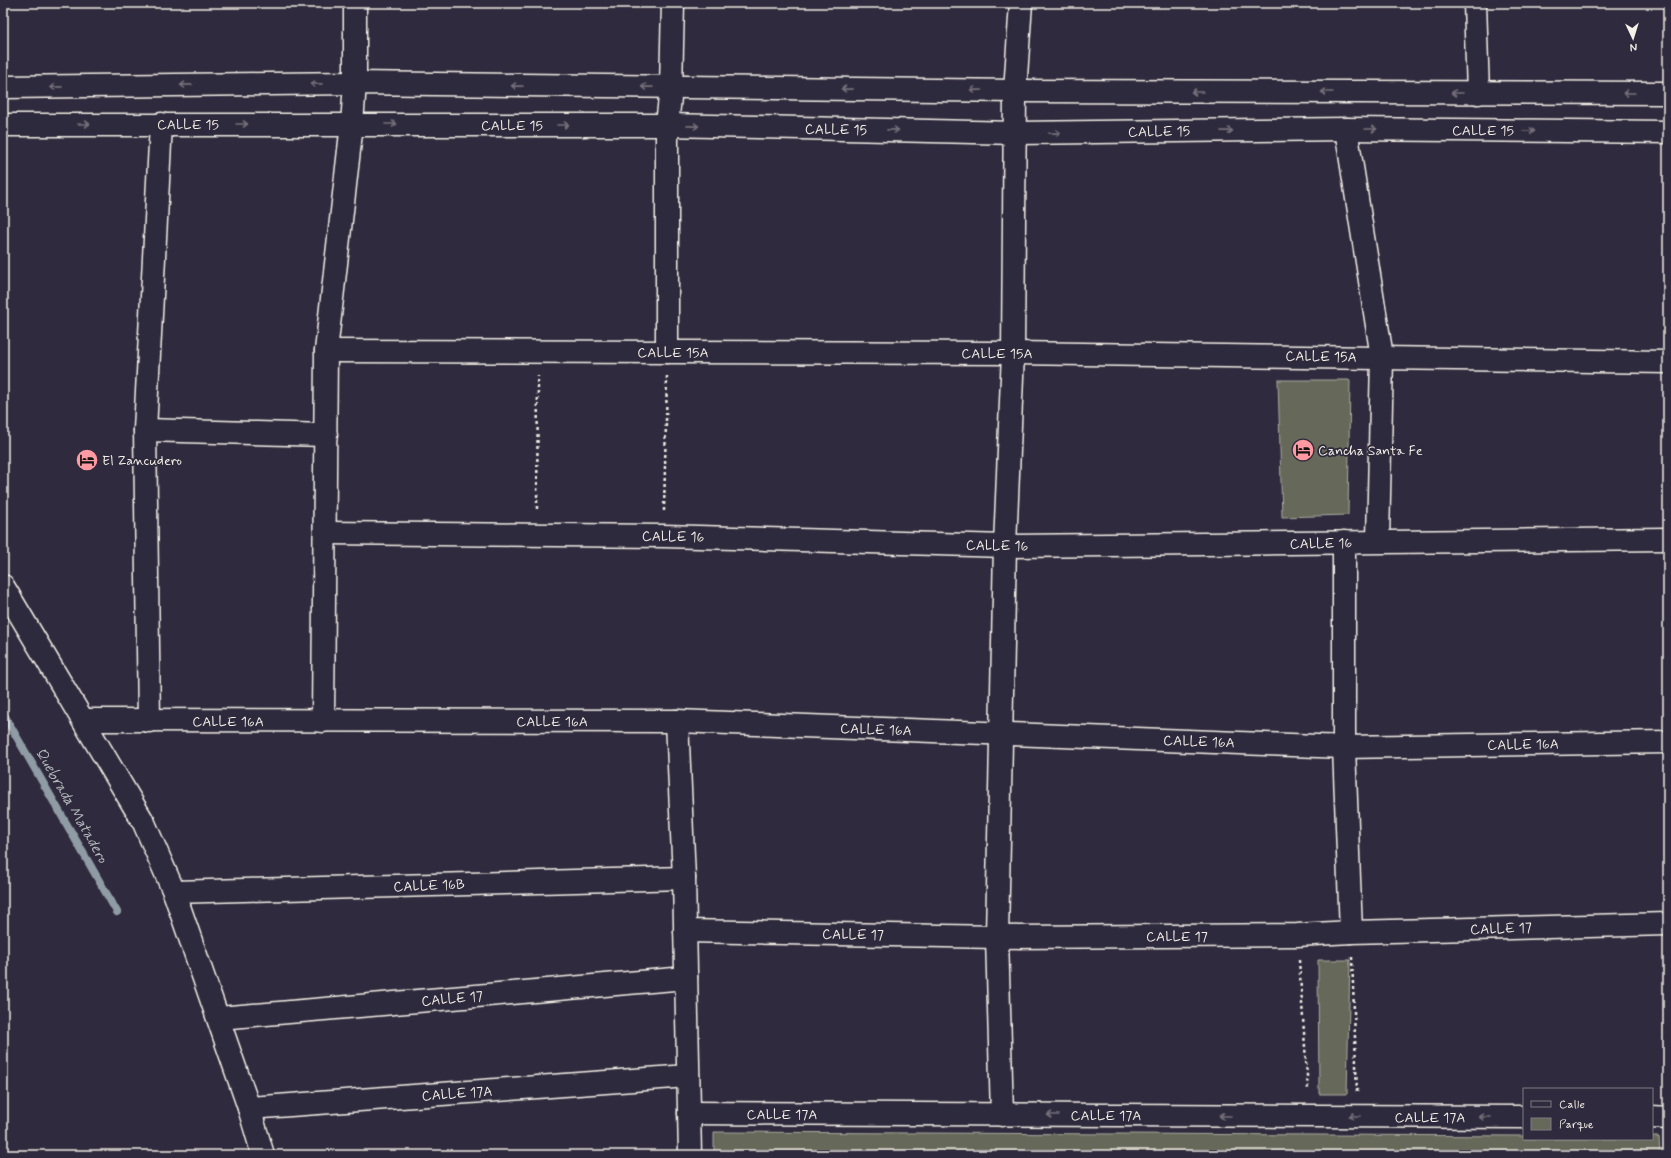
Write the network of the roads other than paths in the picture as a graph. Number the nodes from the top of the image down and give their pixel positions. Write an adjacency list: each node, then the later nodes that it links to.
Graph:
1 (355, 3): 5 (street)
2 (673, 3): 7 (street)
3 (1021, 3): 8 (street)
4 (1475, 3): 9 (street)
5 (355, 83): 6 (street, one-way to 6); 7 (street, one-way to 5); 12 (street)
6 (3, 87)
7 (671, 88): 8 (street, one-way to 7); 14 (street)
8 (1016, 91): 9 (street, one-way to 8); 17 (street)
9 (1478, 93): 10 (street, one-way to 9)
10 (1668, 93)
11 (161, 124): 12 (street, CALLE 15, one-way to 12); 13 (street, CALLE 15, one-way to 11); 23 (street)
12 (352, 124): 14 (street, CALLE 15, one-way to 14); 18 (street)
13 (3, 125)
14 (667, 125): 17 (street, CALLE 15, one-way to 17); 19 (street)
15 (1346, 129): 16 (street, CALLE 15, one-way to 16); 17 (street, CALLE 15, one-way to 15); 21 (street)
16 (1668, 132)
17 (1016, 133): 20 (street)
18 (326, 351): 19 (street, CALLE 15A); 24 (street)
19 (667, 352): 20 (street, CALLE 15A)
20 (1013, 353): 21 (street, CALLE 15A); 29 (street)
21 (1382, 357): 22 (street, CALLE 15A); 27 (street)
22 (1668, 362)
23 (145, 430): 24 (street); 32 (street)
24 (326, 435): 25 (street)
25 (325, 533): 29 (street, CALLE 16); 33 (street)
26 (1668, 539): 27 (street, CALLE 16)
27 (1378, 541): 28 (street, CALLE 16)
28 (1344, 542): 29 (street, CALLE 16); 37 (street)
29 (1005, 546): 35 (street)
30 (3, 586): 31 (street)
31 (83, 720): 32 (street, CALLE 16A); 39 (street)
32 (149, 721): 33 (street, CALLE 16A)
33 (323, 721): 34 (street, CALLE 16A)
34 (677, 721): 35 (street, CALLE 16A); 38 (street)
35 (1000, 734): 37 (street, CALLE 16A); 43 (street)
36 (1668, 742): 37 (street, CALLE 16A)
37 (1344, 747): 42 (street)
38 (684, 878): 39 (street, CALLE 16B); 41 (street)
39 (174, 892): 45 (street)
40 (1668, 924): 42 (street, CALLE 17)
41 (685, 931): 43 (street, CALLE 17); 44 (street)
42 (1351, 932): 43 (street, CALLE 17)
43 (997, 937): 49 (street)
44 (686, 978): 45 (street, CALLE 17); 46 (street)
45 (219, 1018): 47 (street)
46 (688, 1076): 47 (street, CALLE 17A); 48 (street)
47 (249, 1108): 53 (street)
48 (689, 1114): 49 (street, CALLE 17A); 54 (street)
49 (1002, 1115): 50 (street, CALLE 17A, one-way to 49)
50 (1523, 1117)
51 (1653, 1118): 52 (street)
52 (1668, 1118)
53 (263, 1155)
54 (690, 1155)

